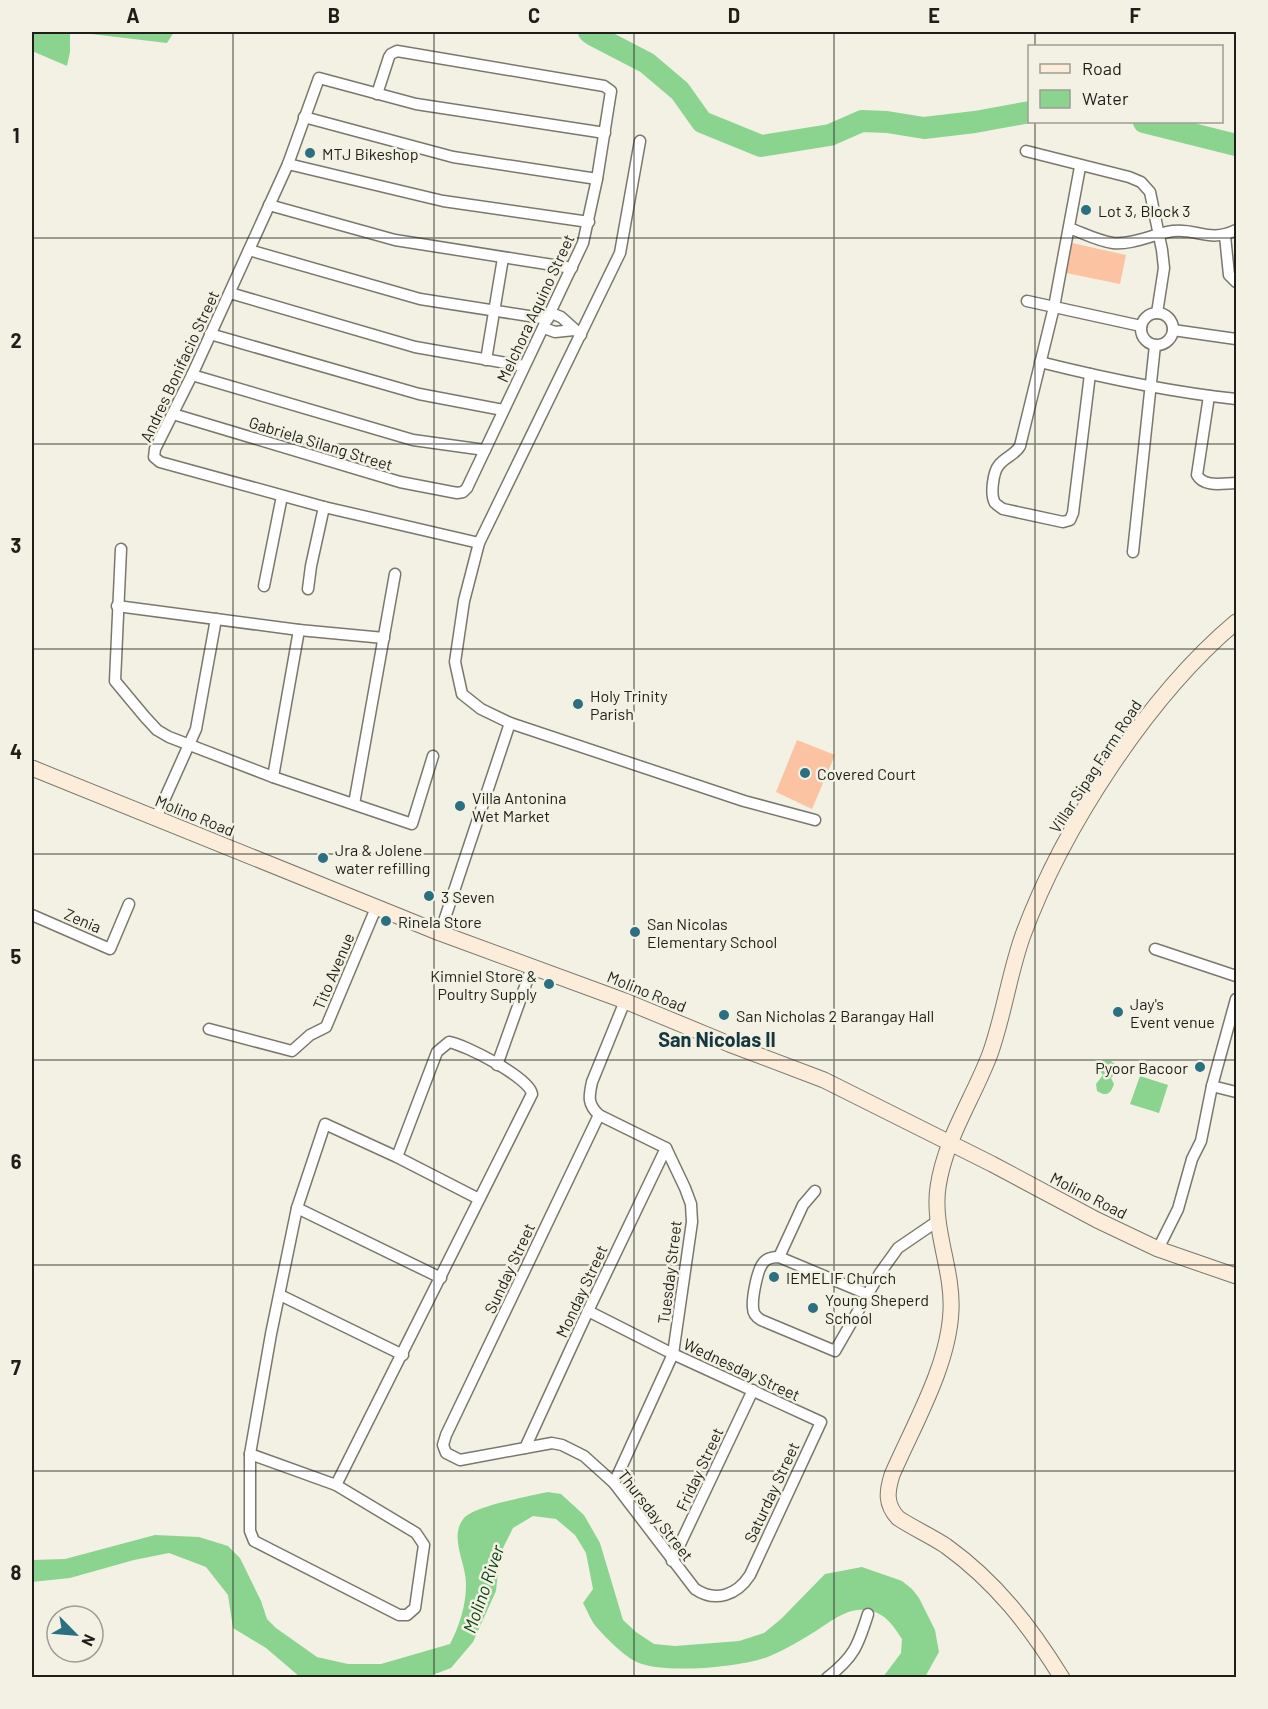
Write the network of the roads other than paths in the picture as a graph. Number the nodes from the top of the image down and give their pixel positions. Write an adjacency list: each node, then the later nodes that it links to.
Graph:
1 (377, 94): 2 (street, Andres Bonifacio Street); 3 (street); 3 (street, Melchora Aquino Street)
2 (304, 117): 6 (street, Andres Bonifacio Street); 8 (street)
3 (605, 133): 8 (street, Melchora Aquino Street)
4 (640, 141): 27 (street)
5 (1026, 152): 7 (street)
6 (288, 164): 9 (street, Andres Bonifacio Street); 10 (street)
7 (1080, 166): 11 (street); 13 (street)
8 (597, 179): 10 (street, Melchora Aquino Street)
9 (269, 205): 15 (street, Andres Bonifacio Street); 16 (street)
10 (589, 222): 17 (street, Melchora Aquino Street)
11 (1068, 228): 13 (street); 21 (street)
12 (1236, 230): 14 (street)
13 (1158, 235): 14 (street); 23 (street)
14 (1225, 236): 18 (street)
15 (249, 250): 19 (street, Andres Bonifacio Street); 22 (street)
16 (503, 258): 17 (street); 22 (street)
17 (572, 268): 24 (street, Melchora Aquino Street)
18 (1236, 282)
19 (230, 293): 28 (street, Andres Bonifacio Street); 31 (street)
20 (1027, 301): 21 (street)
21 (1054, 308): 25 (street); 32 (street)
22 (495, 311): 24 (street); 31 (street)
23 (1157, 313): 25 (street); 26 (street)
24 (548, 320): 27 (street); 27 (street); 33 (street, Melchora Aquino Street)
25 (1141, 326): 30 (street)
26 (1173, 330): 29 (street); 30 (street)
27 (577, 333): 46 (street)
28 (210, 334): 35 (street, Andres Bonifacio Street); 39 (street)
29 (1236, 339)
30 (1155, 345): 36 (street)
31 (486, 360): 33 (street)
32 (1040, 362): 34 (street); 34 (street)
33 (524, 366): 39 (street, Melchora Aquino Street)
34 (1090, 374): 36 (street)
35 (192, 375): 40 (street, Andres Bonifacio Street); 41 (street)
36 (1150, 386): 37 (street); 48 (street)
37 (1209, 396): 38 (street); 42 (street)
38 (1236, 399)
39 (504, 410): 41 (street, Melchora Aquino Street)
40 (173, 414): 43 (street, Gabriela Silang Street); 44 (street, Andres Bonifacio Street)
41 (485, 450): 43 (street, Melchora Aquino Street)
42 (1236, 483)
43 (463, 492)
44 (282, 496): 45 (street, Andres Bonifacio Street); 50 (street)
45 (324, 507): 46 (street, Andres Bonifacio Street); 51 (street)
46 (479, 543): 57 (street)
47 (121, 549): 52 (street)
48 (1133, 552)
49 (395, 574): 56 (street)
50 (264, 586)
51 (308, 589)
52 (117, 606): 53 (street); 58 (street)
53 (216, 619): 55 (street); 58 (street)
54 (1236, 622): 79 (main road, Villar Sipag Farm Road)
55 (299, 630): 56 (street); 61 (street)
56 (384, 638): 62 (street)
57 (510, 723): 64 (street); 68 (street)
58 (189, 746): 61 (street); 63 (street)
59 (433, 756): 62 (street)
60 (32, 768): 63 (main road, Molino Road)
61 (273, 777): 62 (street)
62 (354, 804)
63 (156, 818): 66 (main road, Molino Road)
64 (815, 820)
65 (129, 904): 67 (street, Zenia)
66 (376, 908): 68 (main road, Molino Road); 74 (street, Tito Avenue)
67 (32, 915)
68 (440, 933): 70 (main road, Molino Road)
69 (1155, 949): 71 (street)
70 (532, 967): 73 (main road, Molino Road); 75 (street)
71 (1236, 976)
72 (1236, 999): 76 (street)
73 (625, 1001): 78 (street); 79 (main road, Molino Road)
74 (209, 1029)
75 (497, 1065): 81 (street); 83 (street)
76 (1212, 1086): 77 (street); 86 (street)
77 (1236, 1092)
78 (599, 1114): 80 (street); 97 (street, Sunday Street)
79 (950, 1143): 85 (main road, Villar Sipag Farm Road); 86 (main road, Molino Road)
80 (666, 1148): 92 (street, Monday Street); 93 (street, Tuesday Street)
81 (397, 1157): 83 (street); 84 (street)
82 (815, 1191): 87 (street)
83 (479, 1199): 89 (street)
84 (297, 1208): 89 (street); 91 (street)
85 (939, 1220): 90 (street); 106 (main road, Villar Sipag Farm Road)
86 (1158, 1249): 88 (main road, Molino Road)
87 (779, 1257): 90 (street); 90 (street)
88 (1236, 1276)
89 (441, 1278): 94 (street)
90 (867, 1294)
91 (280, 1295): 94 (street); 99 (street)
92 (588, 1311): 93 (street, Wednesday Street); 98 (street, Monday Street)
93 (673, 1354): 95 (street, Wednesday Street); 100 (street, Tuesday Street)
94 (403, 1355): 101 (street)
95 (753, 1390): 96 (street, Wednesday Street); 102 (street, Friday Street)
96 (821, 1422): 103 (street, Saturday Street)
97 (446, 1435): 98 (street, Thursday Street)
98 (525, 1448): 100 (street, Thursday Street)
99 (250, 1454): 101 (street); 101 (street)
100 (614, 1483): 102 (street, Thursday Street)
101 (336, 1485)
102 (672, 1561): 103 (street, Thursday Street)
103 (750, 1575)
104 (868, 1614): 105 (street)
105 (827, 1677)
106 (1062, 1677)

